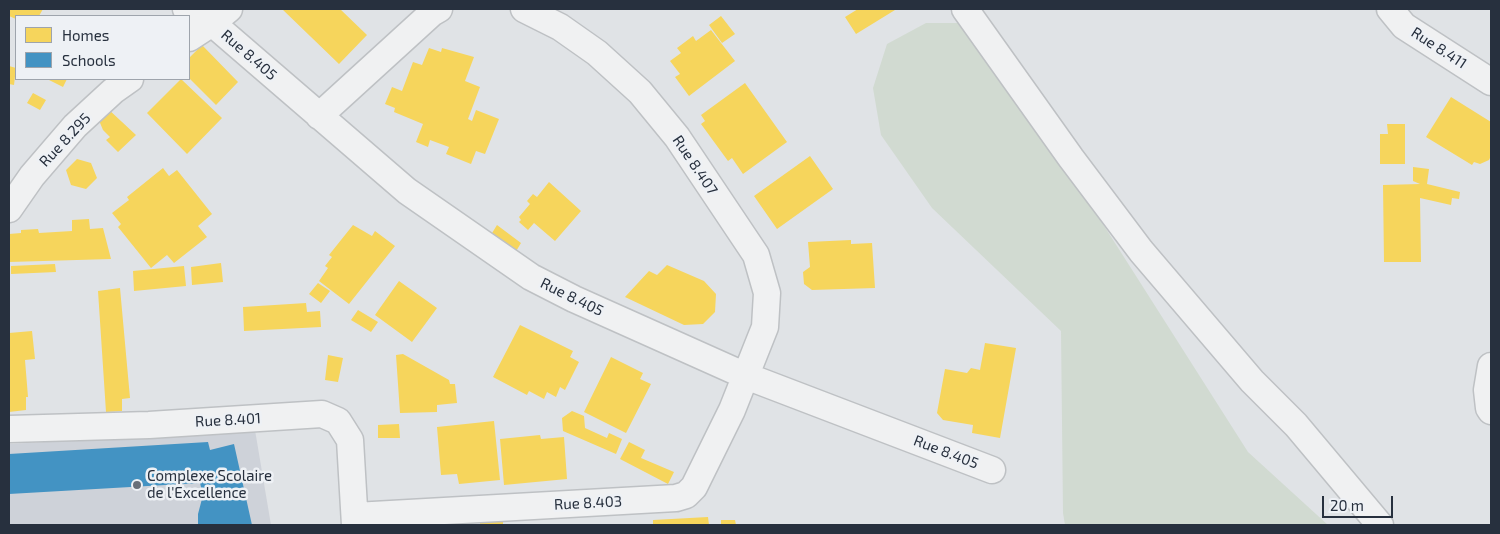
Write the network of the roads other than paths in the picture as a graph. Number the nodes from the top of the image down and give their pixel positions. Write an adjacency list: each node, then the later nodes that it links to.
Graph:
1 (186, 9): 6 (street, Rue 8.405)
2 (439, 9): 10 (street)
3 (524, 9): 13 (street, Rue 8.407)
4 (965, 9): 18 (street)
5 (1390, 9): 9 (street, Rue 8.411)
6 (221, 16): 7 (street); 10 (street, Rue 8.405)
7 (190, 37)
8 (128, 80): 11 (street, Rue 8.295)
9 (1491, 82)
10 (319, 116): 13 (street, Rue 8.405)
11 (9, 209)
12 (1491, 366): 14 (street)
13 (746, 376): 16 (street, Rue 8.405); 17 (street, Rue 8.403)
14 (1491, 411)
15 (9, 429): 17 (street, Rue 8.401)
16 (992, 470)
17 (355, 521)
18 (1380, 525)

